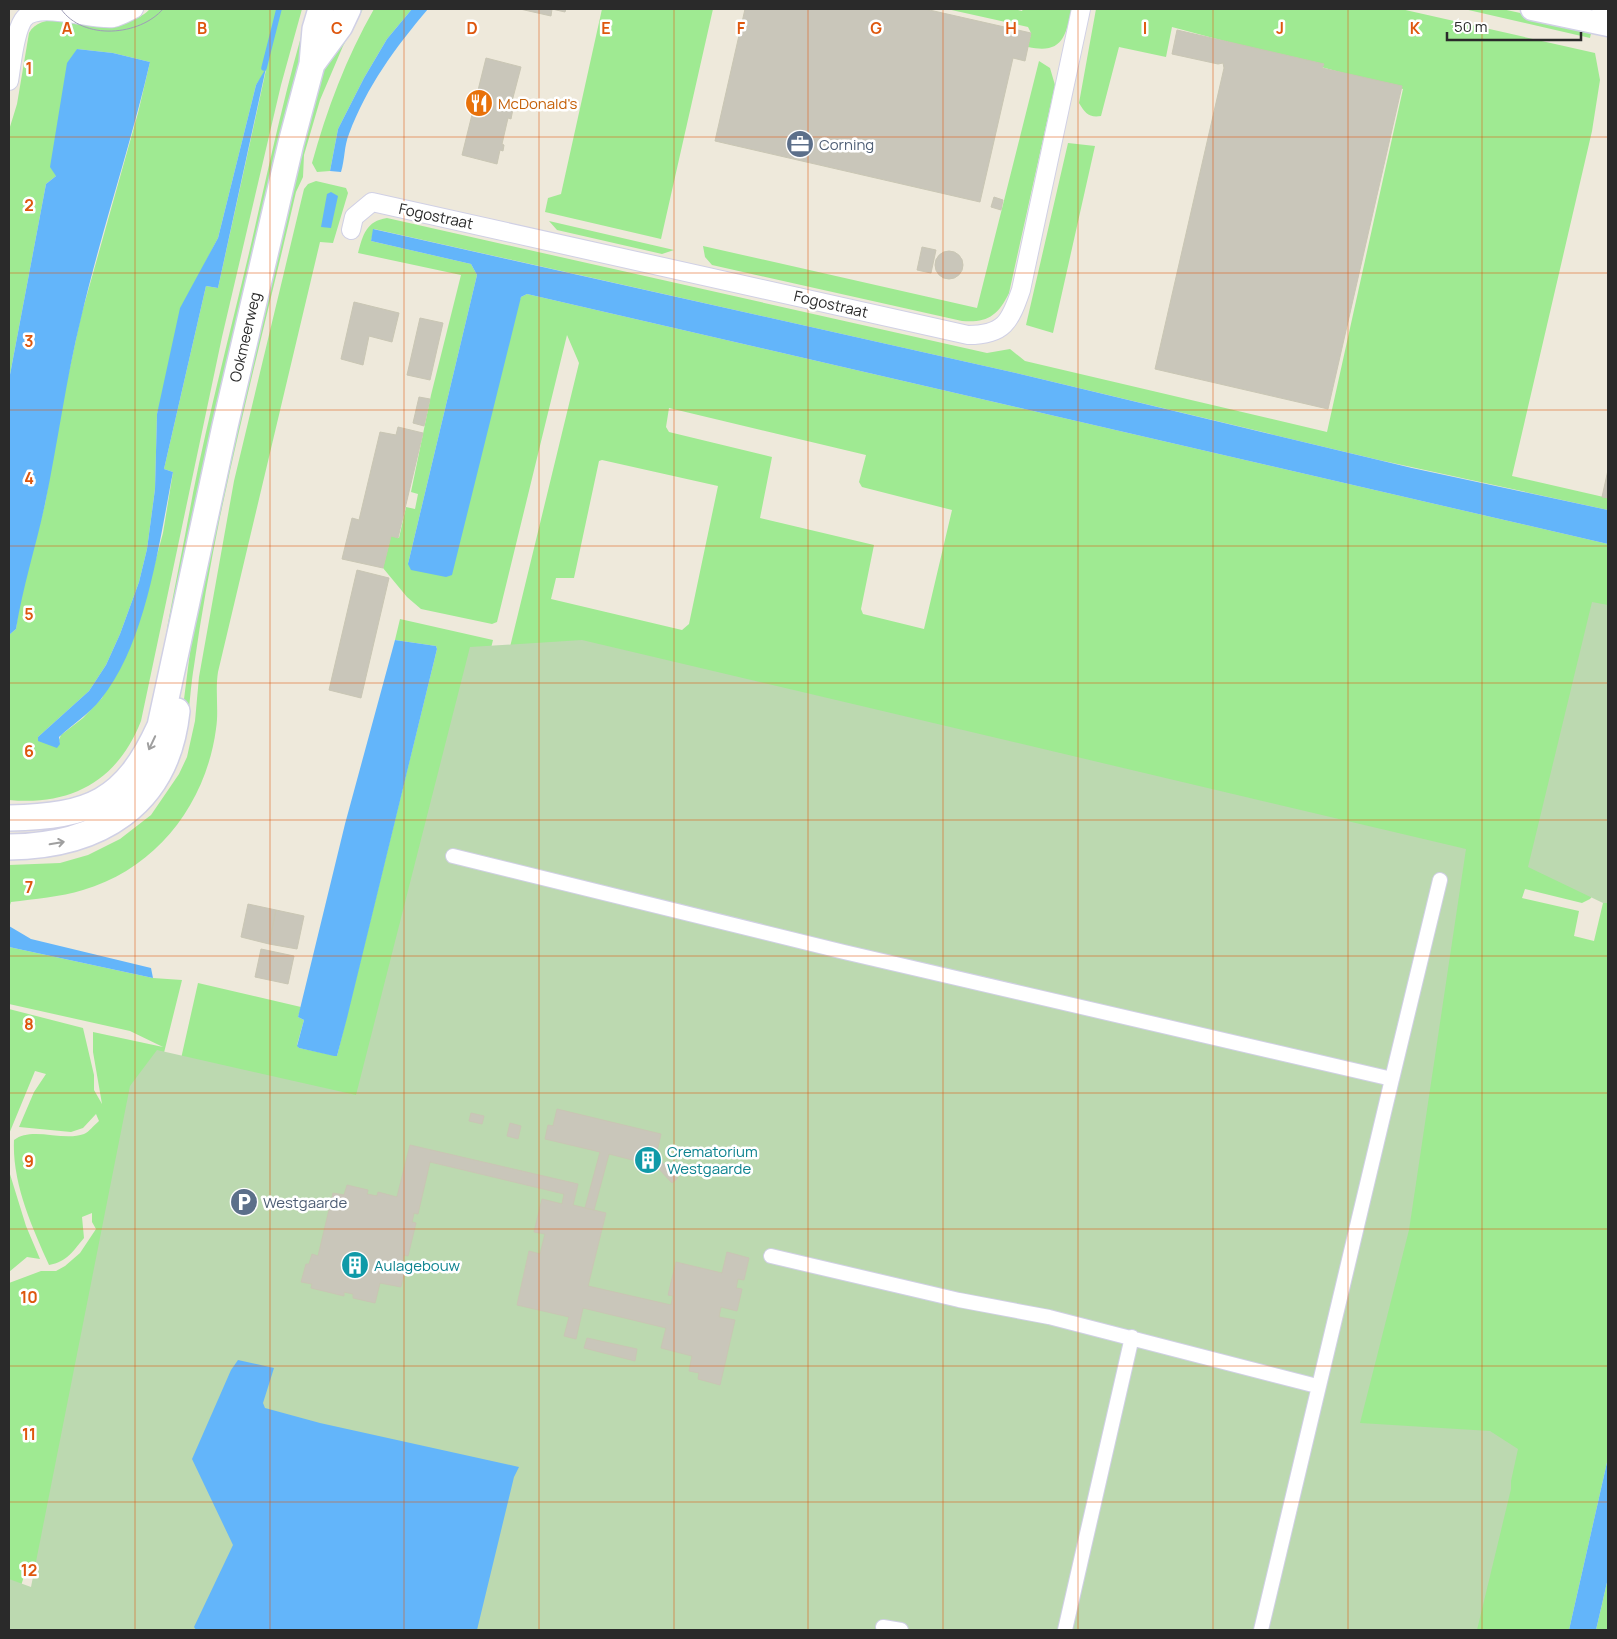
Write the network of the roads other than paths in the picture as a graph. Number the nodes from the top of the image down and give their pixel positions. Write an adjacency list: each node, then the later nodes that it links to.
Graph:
1 (13, 9): 8 (street)
2 (134, 9): 10 (street)
3 (321, 9): 9 (main road, Ookmeerweg)
4 (348, 9): 9 (main road, Ookmeerweg)
5 (1081, 9): 11 (street, Fogostraat)
6 (1532, 9): 7 (street)
7 (1603, 19)
8 (9, 32)
9 (312, 64): 12 (main road, Ookmeerweg)
10 (10, 73)
11 (351, 230)
12 (186, 611): 13 (main road, Ookmeerweg, one-way to 13); 14 (main road, Ookmeerweg, one-way to 12)
13 (9, 818)
14 (9, 847)
15 (453, 856): 17 (street)
16 (1440, 880): 17 (street)
17 (1392, 1080): 20 (street)
18 (772, 1256): 19 (street)
19 (1132, 1337): 20 (street); 23 (street)
20 (1318, 1386): 24 (street)
21 (883, 1627): 22 (street)
22 (901, 1630)
23 (1066, 1630)
24 (1261, 1630)

